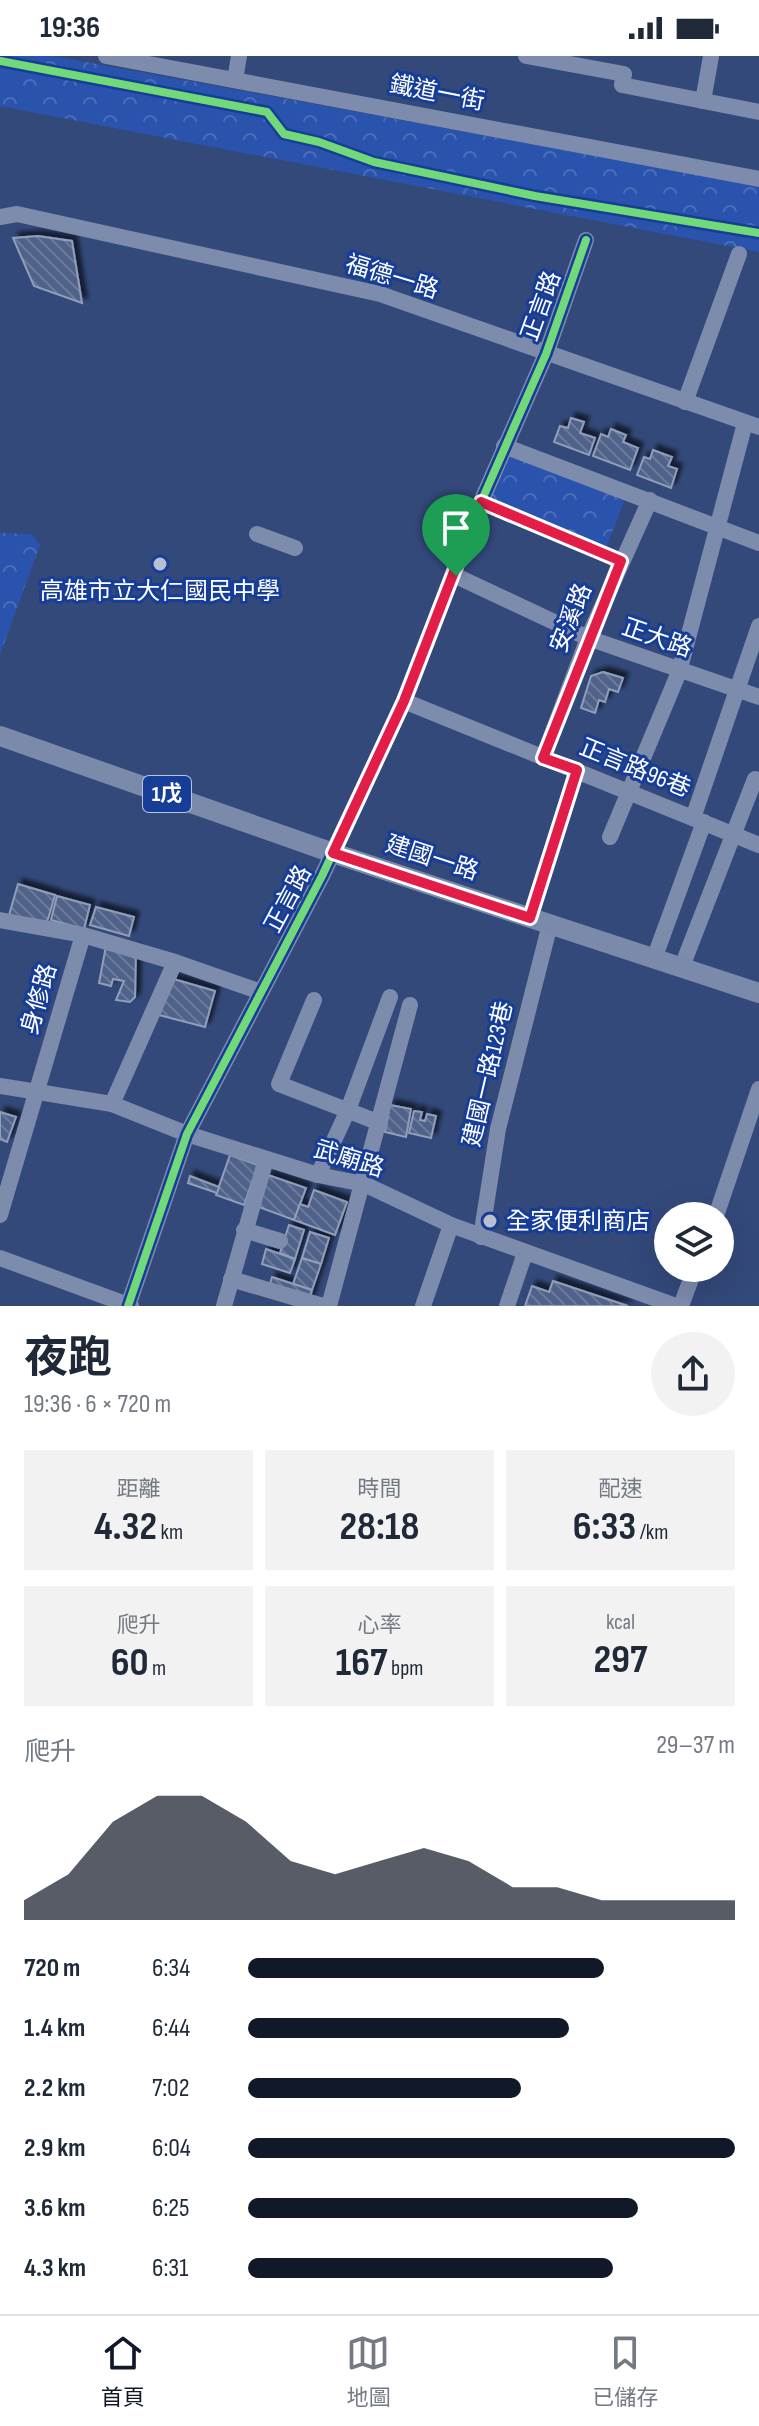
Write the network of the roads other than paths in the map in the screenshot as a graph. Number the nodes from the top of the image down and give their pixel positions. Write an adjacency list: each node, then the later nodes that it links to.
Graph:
1 (106, 56): 5 (street, 鐵道一街)
2 (239, 56): 6 (street)
3 (526, 56): 7 (street)
4 (711, 56): 7 (street)
5 (175, 63): 6 (street, 鐵道一街)
6 (235, 80): 9 (street, 鐵道一街)
7 (703, 101): 8 (street)
8 (759, 112)
9 (759, 179)
10 (0, 217): 13 (street, 福德一路)
11 (586, 240): 13 (street, 正言路)
12 (739, 254): 14 (street)
13 (546, 354): 14 (street, 福德一路); 16 (street, 正言路)
14 (685, 402): 15 (street, 福德一路)
15 (752, 425): 19 (street)
16 (504, 446): 17 (street); 18 (street, 正言路)
17 (650, 500): 19 (street); 23 (street, 安溪路)
18 (481, 502): 23 (street); 24 (street, 正言路)
19 (715, 526): 21 (street); 27 (street)
20 (257, 534): 22 (street)
21 (759, 543)
22 (295, 548)
23 (621, 561): 26 (street, 安溪路)
24 (456, 576): 26 (street, 正大路); 30 (street, 正言路)
25 (759, 626): 28 (street)
26 (588, 638): 27 (street, 正大路); 32 (street, 安溪路)
27 (679, 672): 28 (street, 正大路); 35 (street)
28 (738, 689): 29 (street, 正大路); 36 (street)
29 (759, 697)
30 (404, 701): 32 (street, 正言路96巷); 40 (street, 正言路)
31 (0, 736): 40 (main road, 建國一路 / 1戊)
32 (543, 758): 33 (street, 正言路96巷)
33 (577, 770): 35 (street, 正言路96巷); 42 (street, 建國一路123巷)
34 (757, 780): 37 (street)
35 (627, 790): 36 (street, 正言路96巷); 38 (street)
36 (699, 820): 37 (street, 正言路96巷); 44 (street)
37 (733, 834): 39 (street, 正言路96巷); 46 (street)
38 (610, 837)
39 (759, 845)
40 (333, 853): 42 (main road, 建國一路 / 1戊); 47 (street, 正言路)
41 (0, 920): 43 (street)
42 (540, 921): 44 (main road, 建國一路 / 1戊); 66 (street, 建國一路123巷)
43 (83, 935): 45 (street); 54 (street, 身修路)
44 (654, 959): 46 (main road, 建國一路 / 1戊)
45 (175, 962): 47 (street); 55 (street)
46 (681, 969): 48 (main road, 建國一路 / 1戊)
47 (261, 992): 58 (street, 正言路)
48 (759, 993)
49 (390, 997): 56 (street)
50 (314, 1000): 56 (street)
51 (410, 1005): 57 (street)
52 (0, 1086): 54 (street, 武廟路)
53 (759, 1089): 62 (street)
54 (38, 1090): 55 (street, 武廟路); 63 (street, 身修路)
55 (112, 1104): 58 (street, 武廟路)
56 (348, 1110): 57 (street); 60 (street)
57 (380, 1123): 61 (street)
58 (187, 1134): 59 (street, 武廟路); 72 (street, 正言路)
59 (266, 1159): 60 (street, 武廟路); 65 (street)
60 (318, 1175): 61 (street, 武廟路)
61 (364, 1184): 64 (street, 武廟路); 75 (street)
62 (721, 1202)
63 (0, 1215)
64 (451, 1225): 66 (street, 武廟路); 76 (street)
65 (244, 1230): 67 (street); 70 (street)
66 (481, 1237): 68 (street, 武廟路)
67 (280, 1241)
68 (525, 1253): 77 (street); 78 (street, 武廟路)
69 (0, 1258): 72 (street)
70 (231, 1279): 73 (street); 74 (street)
71 (689, 1282): 78 (street)
72 (129, 1306)
73 (224, 1306)
74 (323, 1306)
75 (329, 1306)
76 (423, 1306)
77 (507, 1306)
78 (678, 1306)

